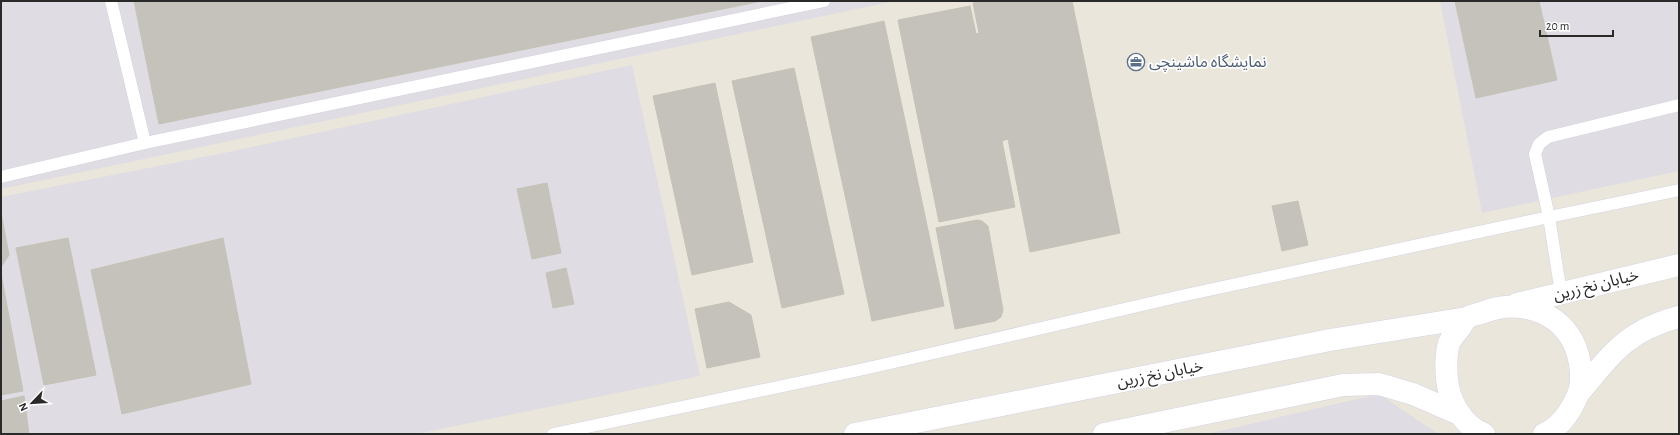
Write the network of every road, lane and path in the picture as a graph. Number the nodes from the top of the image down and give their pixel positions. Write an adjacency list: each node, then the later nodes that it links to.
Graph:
1 (111, 1): 4 (lane)
2 (824, 1): 4 (lane)
3 (1679, 105): 7 (lane)
4 (145, 143): 5 (lane)
5 (1, 177)
6 (1679, 190): 7 (lane)
7 (1549, 217): 9 (lane); 16 (lane)
8 (1679, 265): 9 (street, خیابان نخ زرین)
9 (1561, 293): 10 (street, خیابان نخ زرین)
10 (1514, 305): 12 (street, خیابان نخ زرین); 13 (street)
11 (1679, 317): 13 (street)
12 (1467, 318): 14 (street); 17 (street, خیابان نخ زرین)
13 (1579, 393): 15 (street)
14 (1459, 414): 18 (street); 19 (street)
15 (1548, 433)
16 (553, 434)
17 (855, 434)
18 (1104, 434)
19 (1484, 434)

